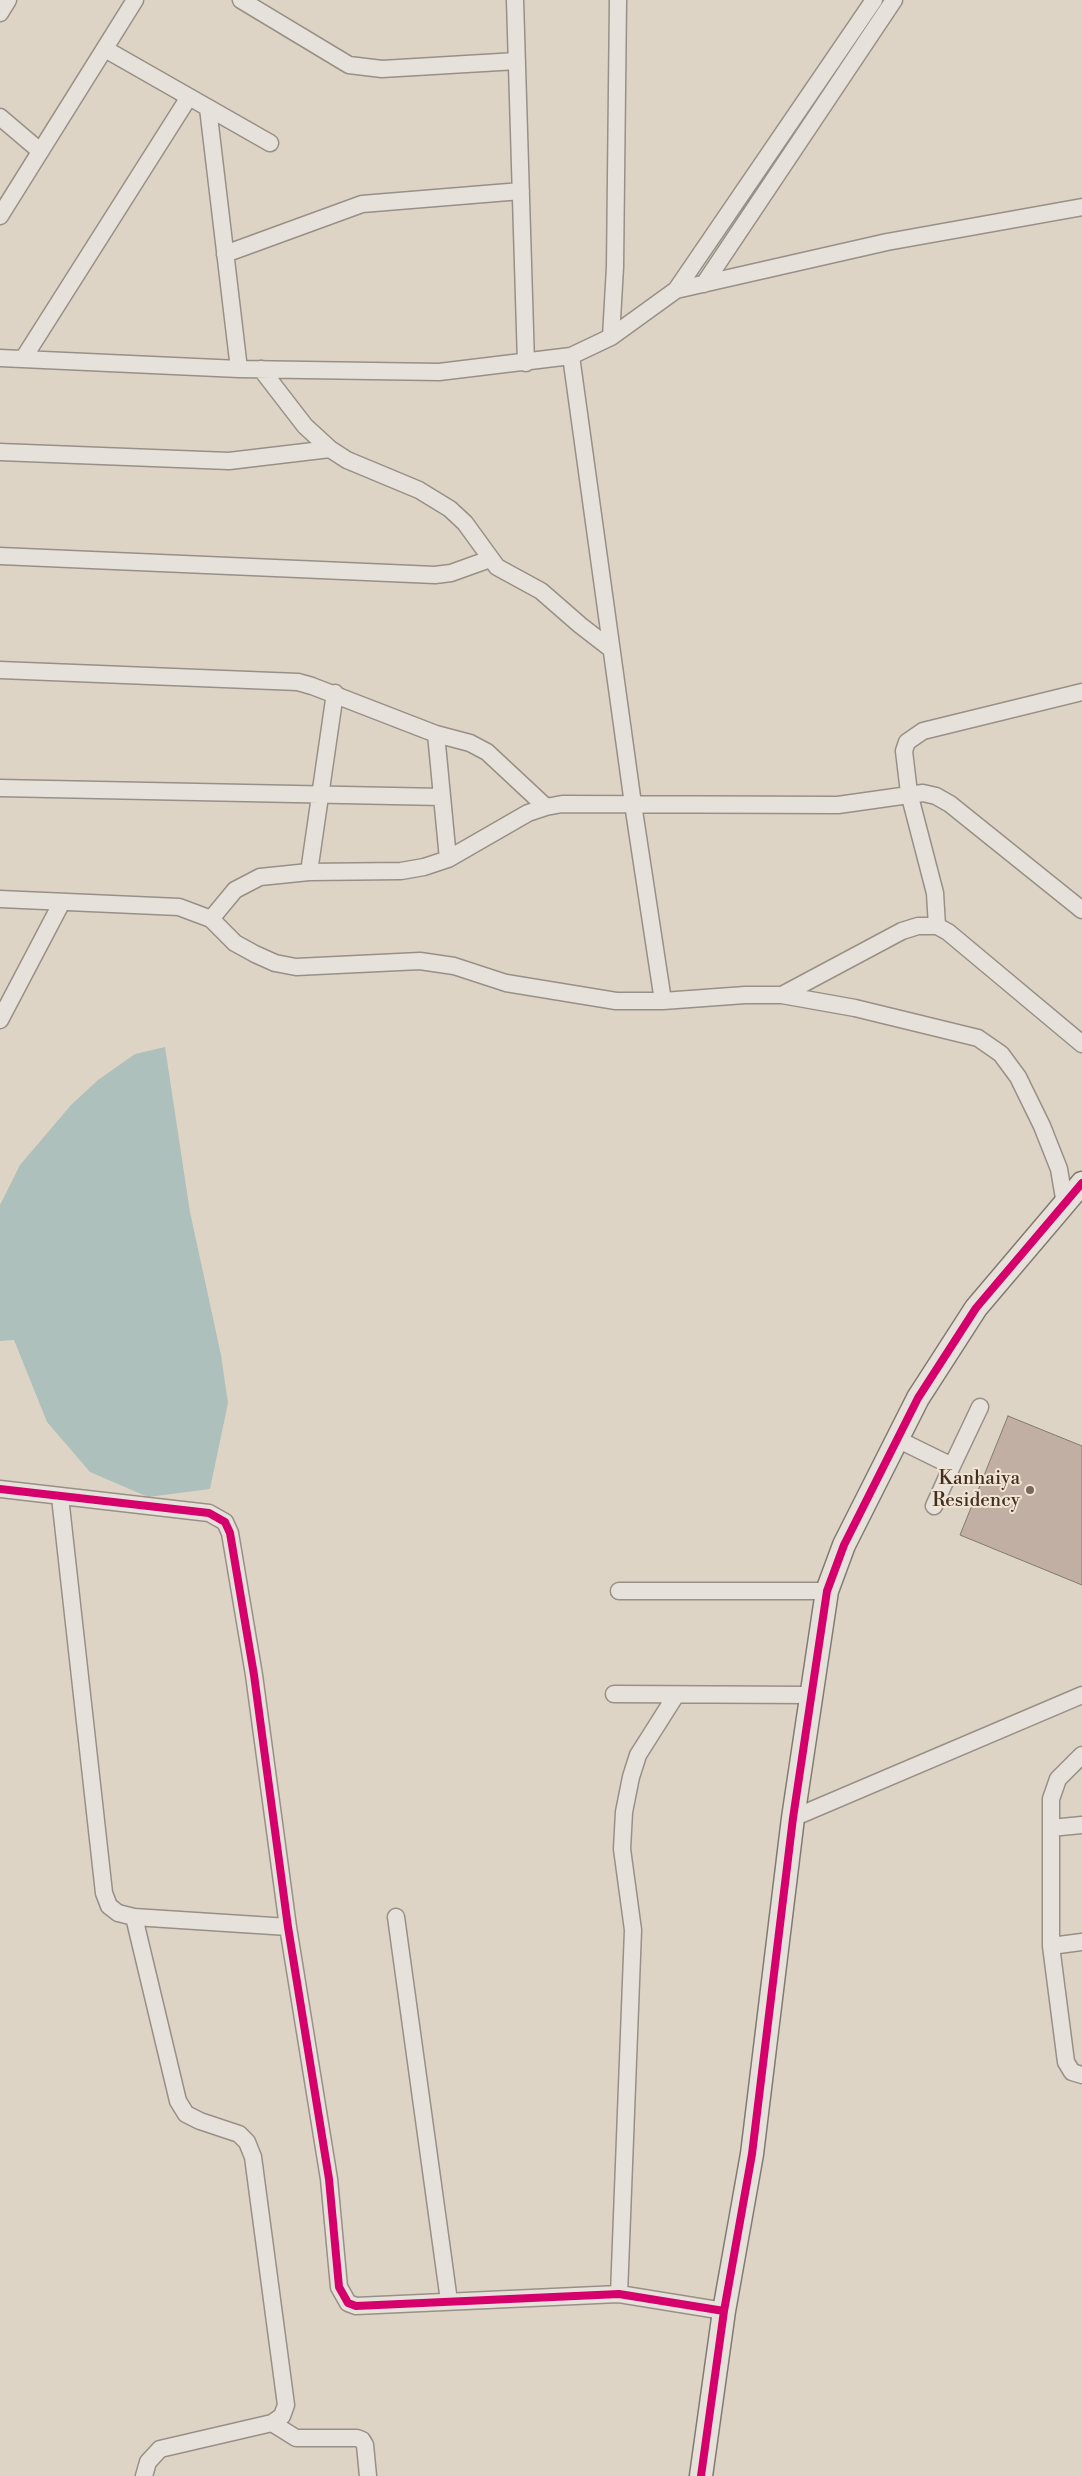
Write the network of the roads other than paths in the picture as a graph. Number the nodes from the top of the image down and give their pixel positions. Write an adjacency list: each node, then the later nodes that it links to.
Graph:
1 (8, 0): 8 (street)
2 (135, 0): 9 (street)
3 (241, 0): 10 (street)
4 (515, 0): 10 (street)
5 (618, 0): 22 (street)
6 (874, 0): 21 (street)
7 (889, 2): 20 (street)
8 (0, 13)
9 (105, 49): 11 (street); 15 (street)
10 (517, 61): 16 (street)
11 (189, 97): 12 (street); 25 (street)
12 (208, 108): 14 (street); 19 (street)
13 (0, 117): 15 (street)
14 (270, 143)
15 (40, 151): 18 (street)
16 (522, 191): 19 (street); 26 (street)
17 (1082, 207): 20 (street)
18 (0, 216)
19 (225, 254): 27 (street)
20 (704, 284): 21 (street)
21 (676, 290): 22 (street)
22 (611, 337): 23 (street)
23 (571, 356): 26 (street); 33 (street)
24 (0, 358): 25 (street)
25 (23, 359): 27 (street)
26 (526, 363): 28 (street)
27 (239, 369): 28 (street)
28 (261, 369): 29 (street)
29 (330, 449): 30 (street); 32 (street)
30 (0, 452)
31 (0, 556): 32 (street)
32 (490, 559): 33 (street)
33 (611, 650): 42 (street)
34 (0, 670): 36 (street)
35 (1082, 692): 39 (street)
36 (335, 693): 37 (street); 40 (street)
37 (436, 734): 41 (street); 43 (street)
38 (0, 788): 40 (street)
39 (909, 793): 42 (street); 48 (street); 50 (street)
40 (320, 797): 41 (street); 45 (street)
41 (442, 798): 44 (street)
42 (632, 804): 43 (street); 52 (street)
43 (546, 807): 44 (street)
44 (448, 859): 45 (street)
45 (310, 872): 49 (street)
46 (0, 899): 47 (street)
47 (62, 902): 49 (street); 53 (street)
48 (1082, 910)
49 (211, 920): 52 (street)
50 (937, 926): 51 (street); 54 (street)
51 (782, 995): 52 (street); 56 (street)
52 (663, 1001)
53 (0, 1020)
54 (1082, 1044)
55 (1082, 1183): 56 (street)
56 (1065, 1204): 58 (street)
57 (980, 1407): 59 (street)
58 (897, 1439): 59 (street); 64 (street)
59 (952, 1466): 62 (street)
60 (0, 1489): 61 (street)
61 (60, 1498): 73 (street); 75 (street)
62 (934, 1506)
63 (619, 1591): 64 (street)
64 (827, 1591): 67 (street)
65 (614, 1694): 66 (street)
66 (676, 1695): 67 (street); 79 (street)
67 (812, 1695): 70 (street)
68 (1082, 1695): 70 (street)
69 (1082, 1754): 72 (street)
70 (793, 1818): 81 (street)
71 (1082, 1825): 72 (street)
72 (1051, 1828): 77 (street)
73 (134, 1917): 75 (street); 82 (street)
74 (396, 1917): 80 (street)
75 (288, 1927): 80 (street)
76 (1082, 1942): 77 (street)
77 (1051, 1946): 78 (street)
78 (1082, 2075)
79 (619, 2294): 80 (street); 81 (street)
80 (450, 2301)
81 (724, 2311): 85 (street)
82 (272, 2423): 83 (street); 84 (street)
83 (144, 2476)
84 (368, 2476)
85 (701, 2476)

